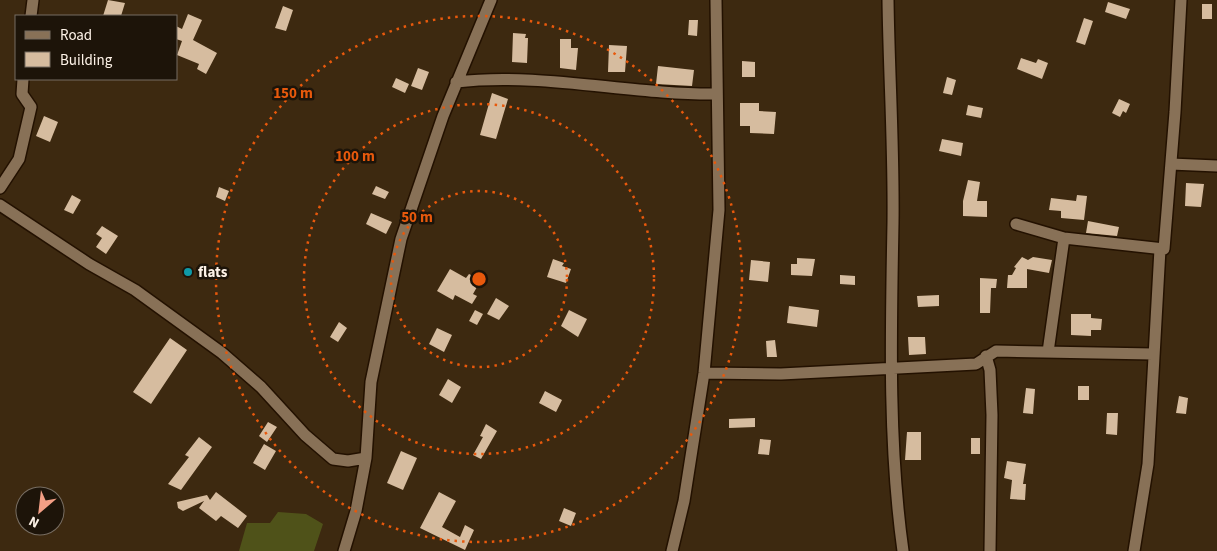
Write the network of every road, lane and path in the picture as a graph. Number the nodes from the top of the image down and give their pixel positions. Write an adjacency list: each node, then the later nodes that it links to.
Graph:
1 (33, 0): 6 (street)
2 (491, 0): 8 (street)
3 (716, 0): 9 (street)
4 (888, 0): 20 (street)
5 (1181, 0): 10 (street)
6 (31, 15)
7 (24, 80): 12 (street)
8 (456, 82): 9 (street); 22 (street)
9 (717, 94): 21 (street)
10 (1172, 164): 11 (street); 16 (street)
11 (1217, 166)
12 (0, 188)
13 (0, 205): 22 (street)
14 (1016, 224): 15 (street)
15 (1064, 238): 16 (street); 17 (street)
16 (1160, 249): 18 (street)
17 (1048, 352): 18 (street); 19 (street)
18 (1153, 354): 27 (street)
19 (986, 356): 20 (street); 26 (street)
20 (892, 369): 21 (street); 25 (street)
21 (704, 373): 24 (street)
22 (366, 458): 23 (street)
23 (344, 551)
24 (672, 551)
25 (903, 551)
26 (990, 551)
27 (1134, 551)

